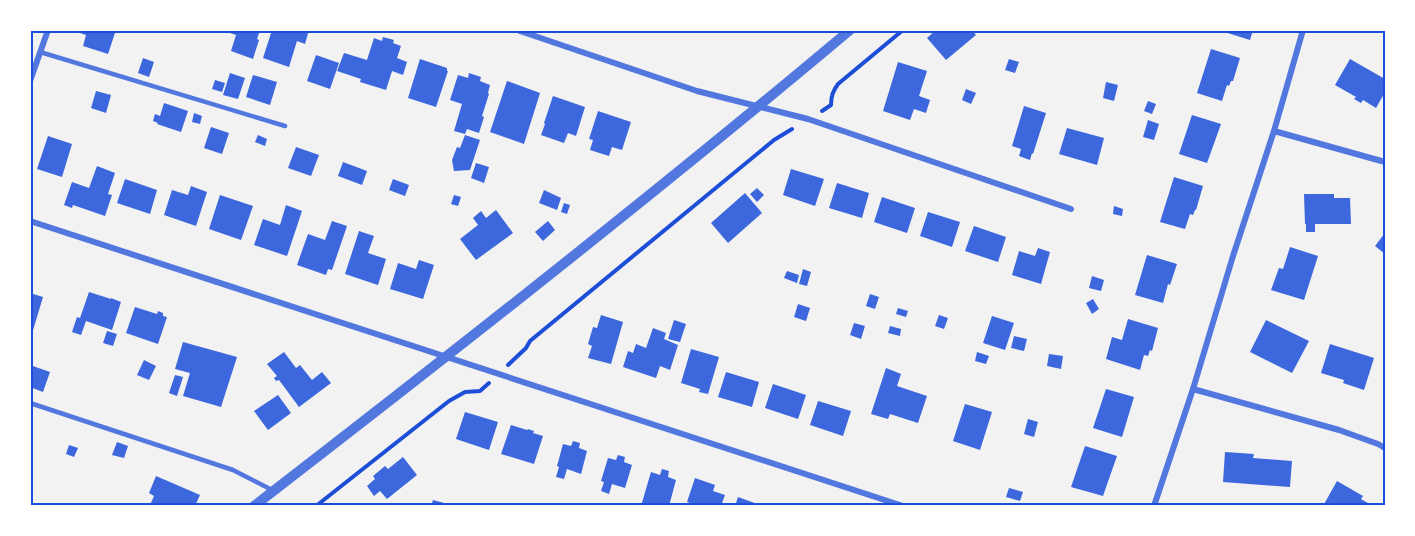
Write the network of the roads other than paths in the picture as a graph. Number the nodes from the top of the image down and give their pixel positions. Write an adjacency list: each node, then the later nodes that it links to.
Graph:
1 (48, 30): 5 (street)
2 (517, 30): 7 (street)
3 (850, 30): 7 (street)
4 (1303, 30): 9 (street)
5 (40, 52): 6 (street); 8 (lane)
6 (30, 81)
7 (758, 107): 11 (street); 13 (street)
8 (285, 126)
9 (1274, 131): 10 (street); 14 (street)
10 (1385, 162)
11 (1071, 209)
12 (30, 221): 13 (street)
13 (446, 358): 17 (street); 19 (street)
14 (1193, 389): 16 (street); 20 (street)
15 (30, 403): 17 (lane)
16 (1385, 448)
17 (274, 491): 18 (street)
18 (254, 506)
19 (903, 506)
20 (1154, 506)

